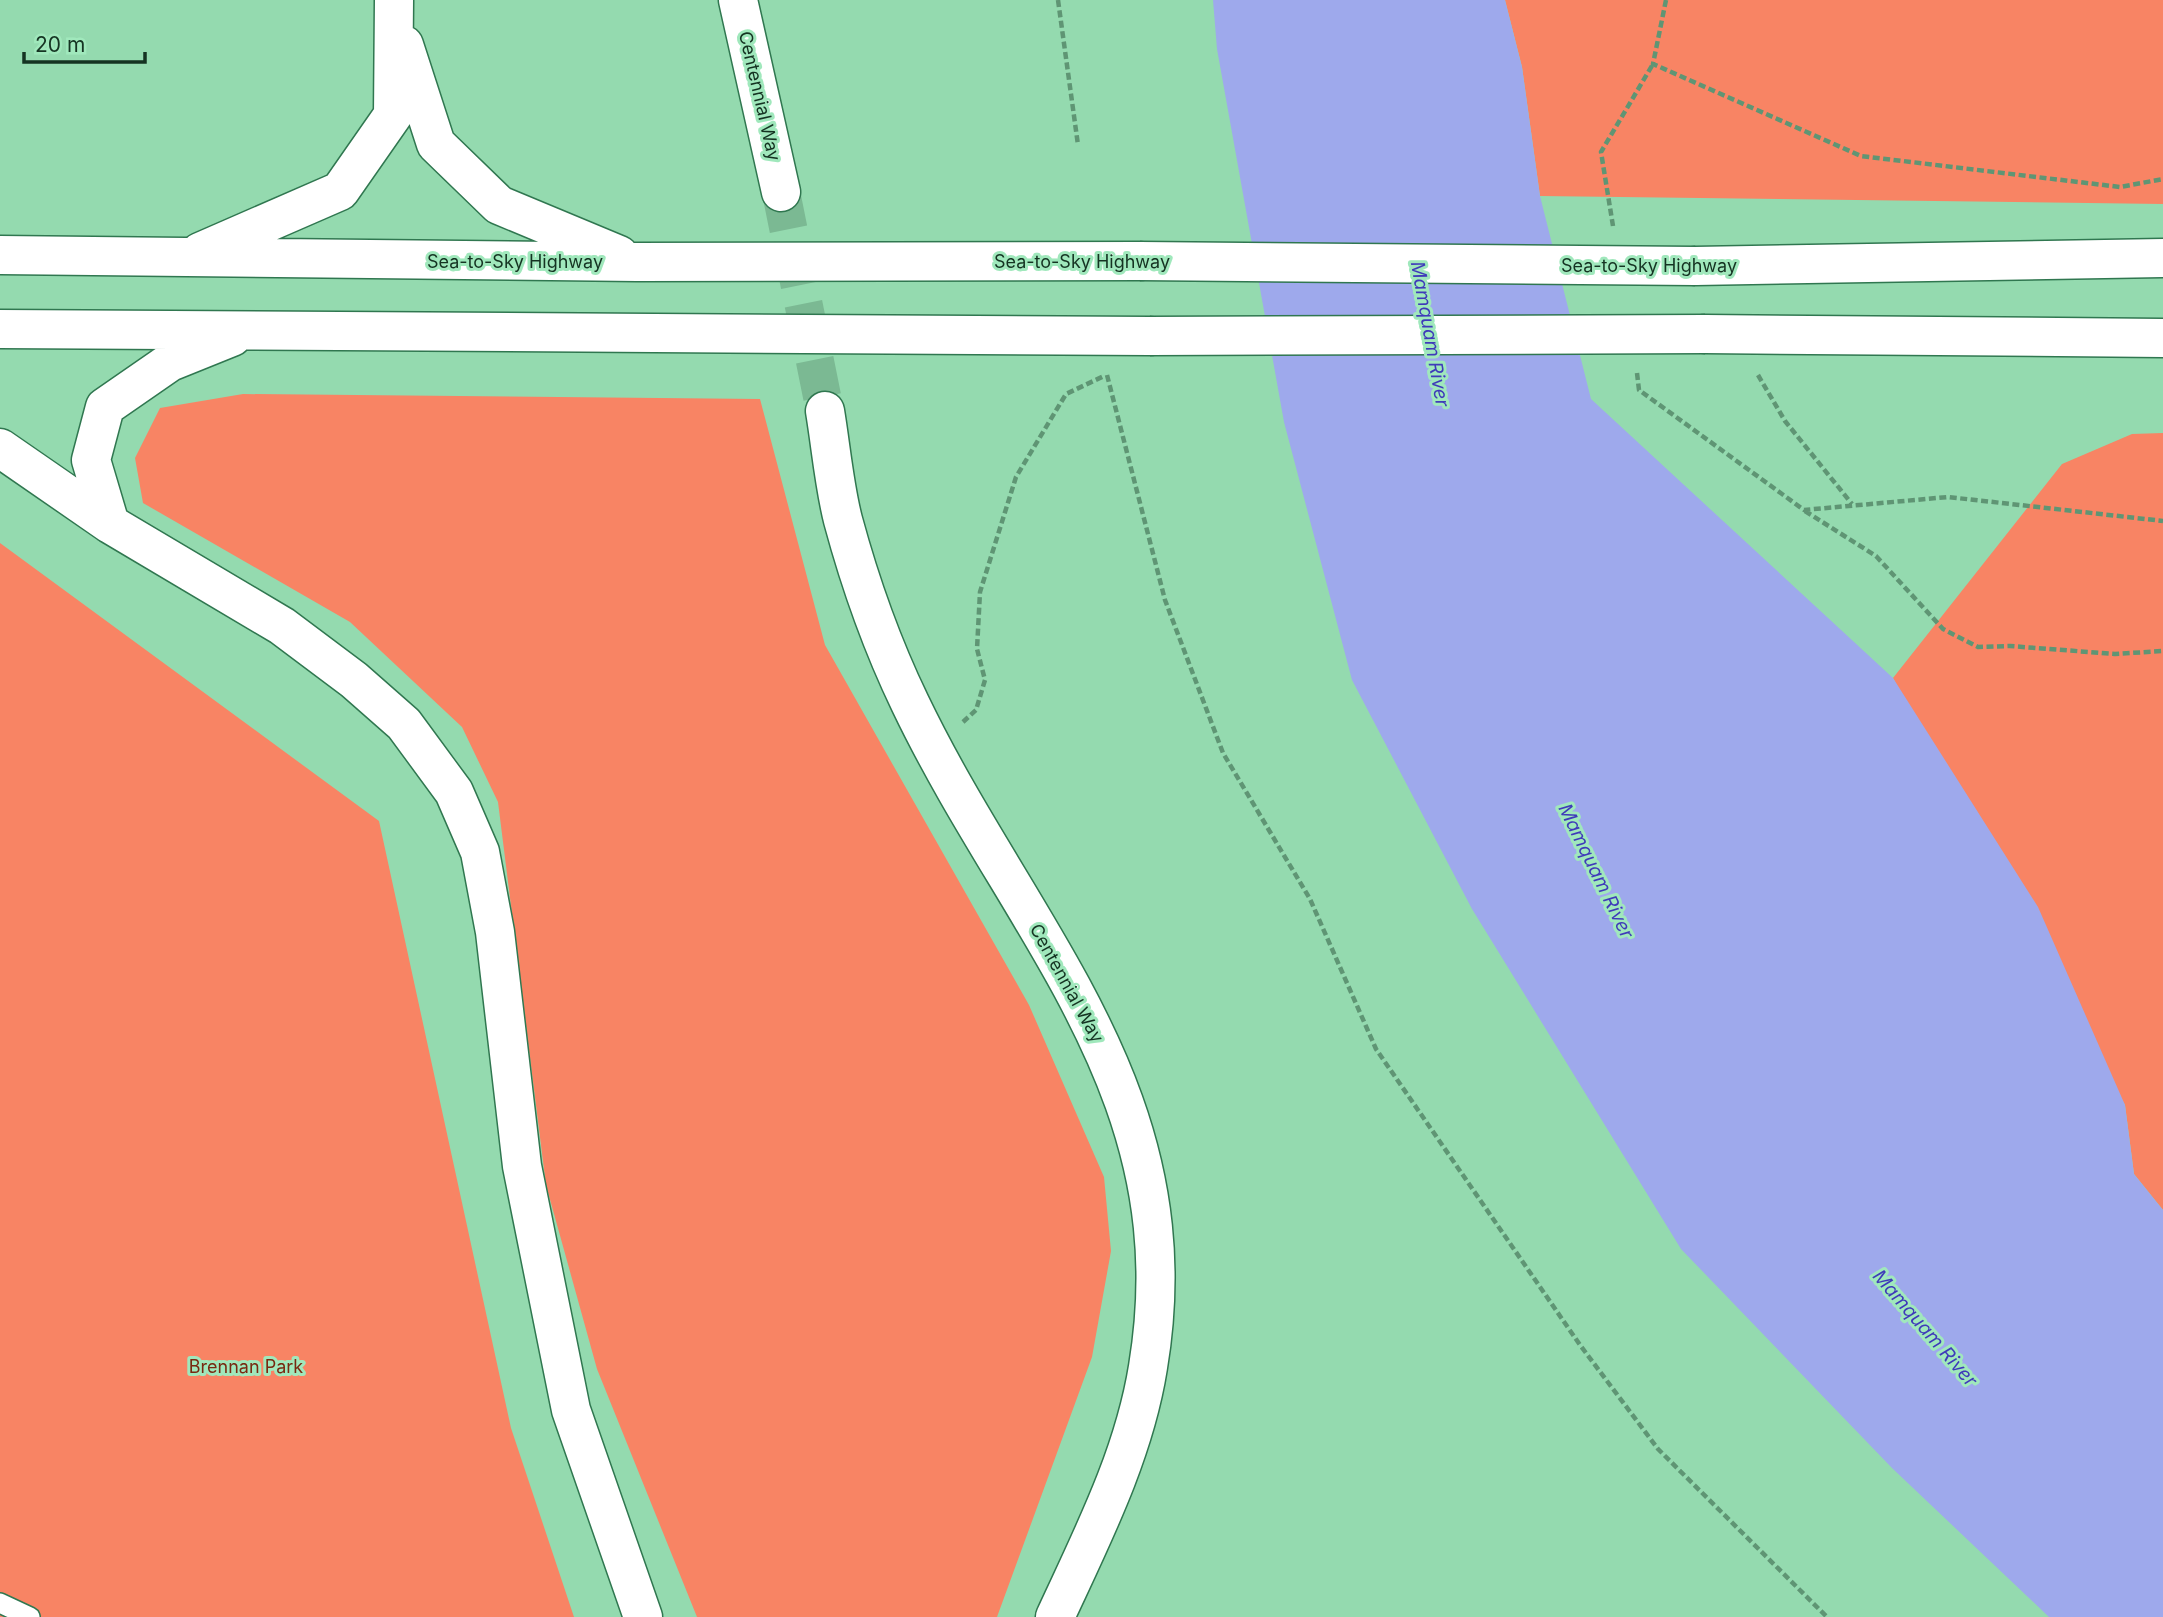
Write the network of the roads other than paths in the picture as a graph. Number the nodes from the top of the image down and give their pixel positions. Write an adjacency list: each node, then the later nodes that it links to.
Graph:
1 (738, 0): 3 (main road, Centennial Way)
2 (395, 8): 5 (main road); 7 (main road)
3 (781, 192)
4 (0, 256): 5 (main road, Sea-to-Sky Highway)
5 (185, 258): 7 (main road, Sea-to-Sky Highway)
6 (2163, 258): 7 (main road, Sea-to-Sky Highway, bridge)
7 (637, 262)
8 (0, 329): 9 (main road)
9 (249, 330): 10 (main road, bridge); 13 (main road)
10 (2163, 338)
11 (825, 411): 17 (main road, Centennial Way)
12 (0, 447): 13 (main road)
13 (110, 524): 16 (main road)
14 (0, 1603): 15 (lane)
15 (30, 1617)
16 (643, 1617)
17 (1055, 1617)

